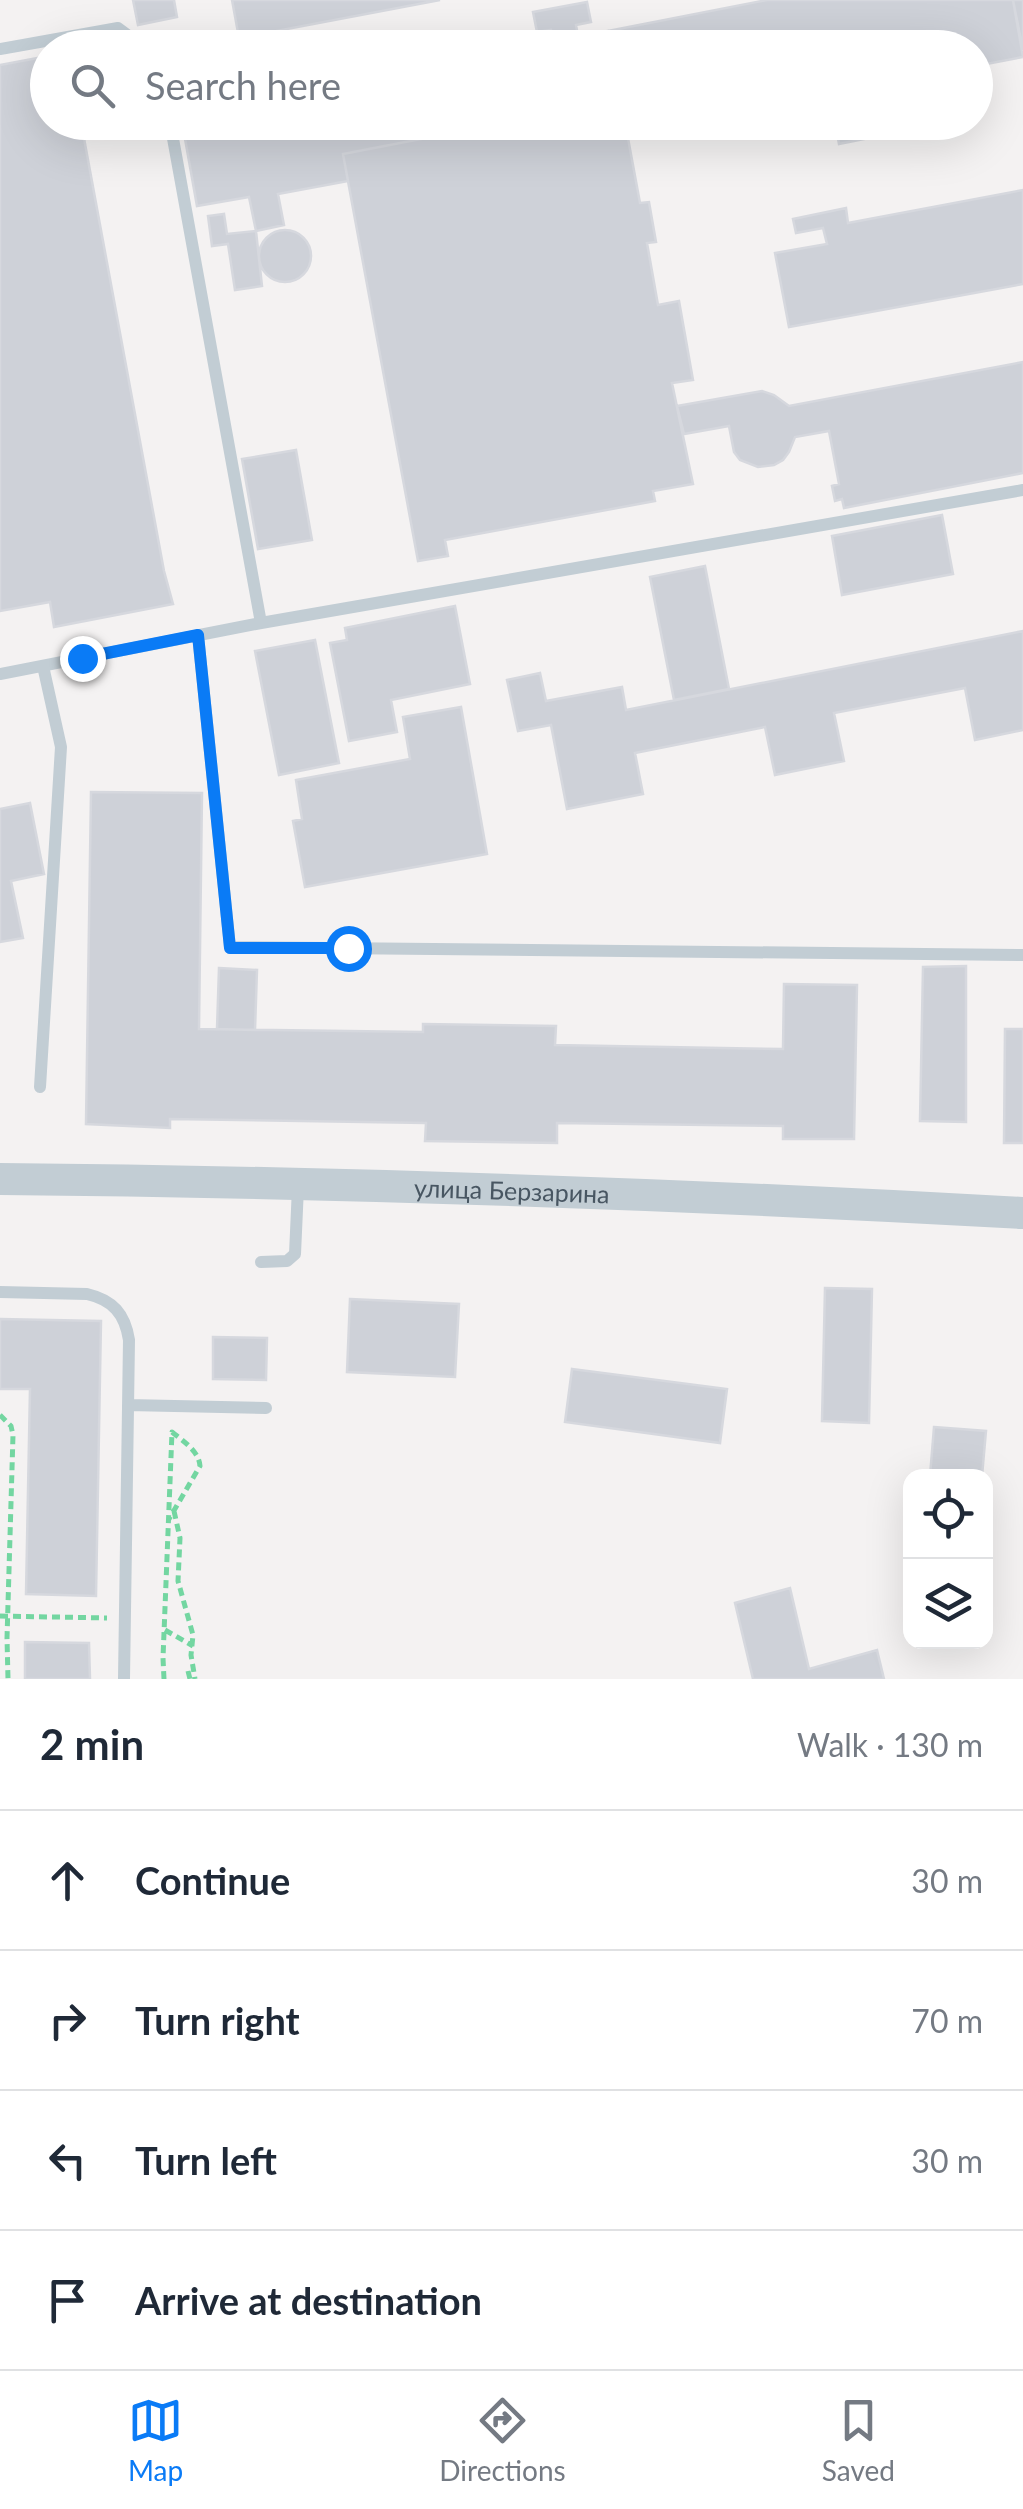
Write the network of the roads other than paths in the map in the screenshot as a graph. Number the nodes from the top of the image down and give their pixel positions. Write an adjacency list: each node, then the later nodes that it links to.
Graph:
1 (30, 44): 2 (lane)
2 (0, 49)
3 (173, 140): 5 (lane)
4 (1023, 490): 5 (lane)
5 (261, 623): 6 (lane)
6 (198, 635): 7 (lane); 9 (lane)
7 (43, 666): 8 (lane); 10 (lane)
8 (0, 674)
9 (1023, 955)
10 (40, 1087)
11 (0, 1178): 12 (street, улица Берзарина)
12 (298, 1184): 13 (street, улица Берзарина); 14 (lane)
13 (1023, 1213)
14 (261, 1262)
15 (0, 1292): 16 (lane)
16 (128, 1405): 17 (lane); 18 (lane)
17 (266, 1408)
18 (124, 1679)

